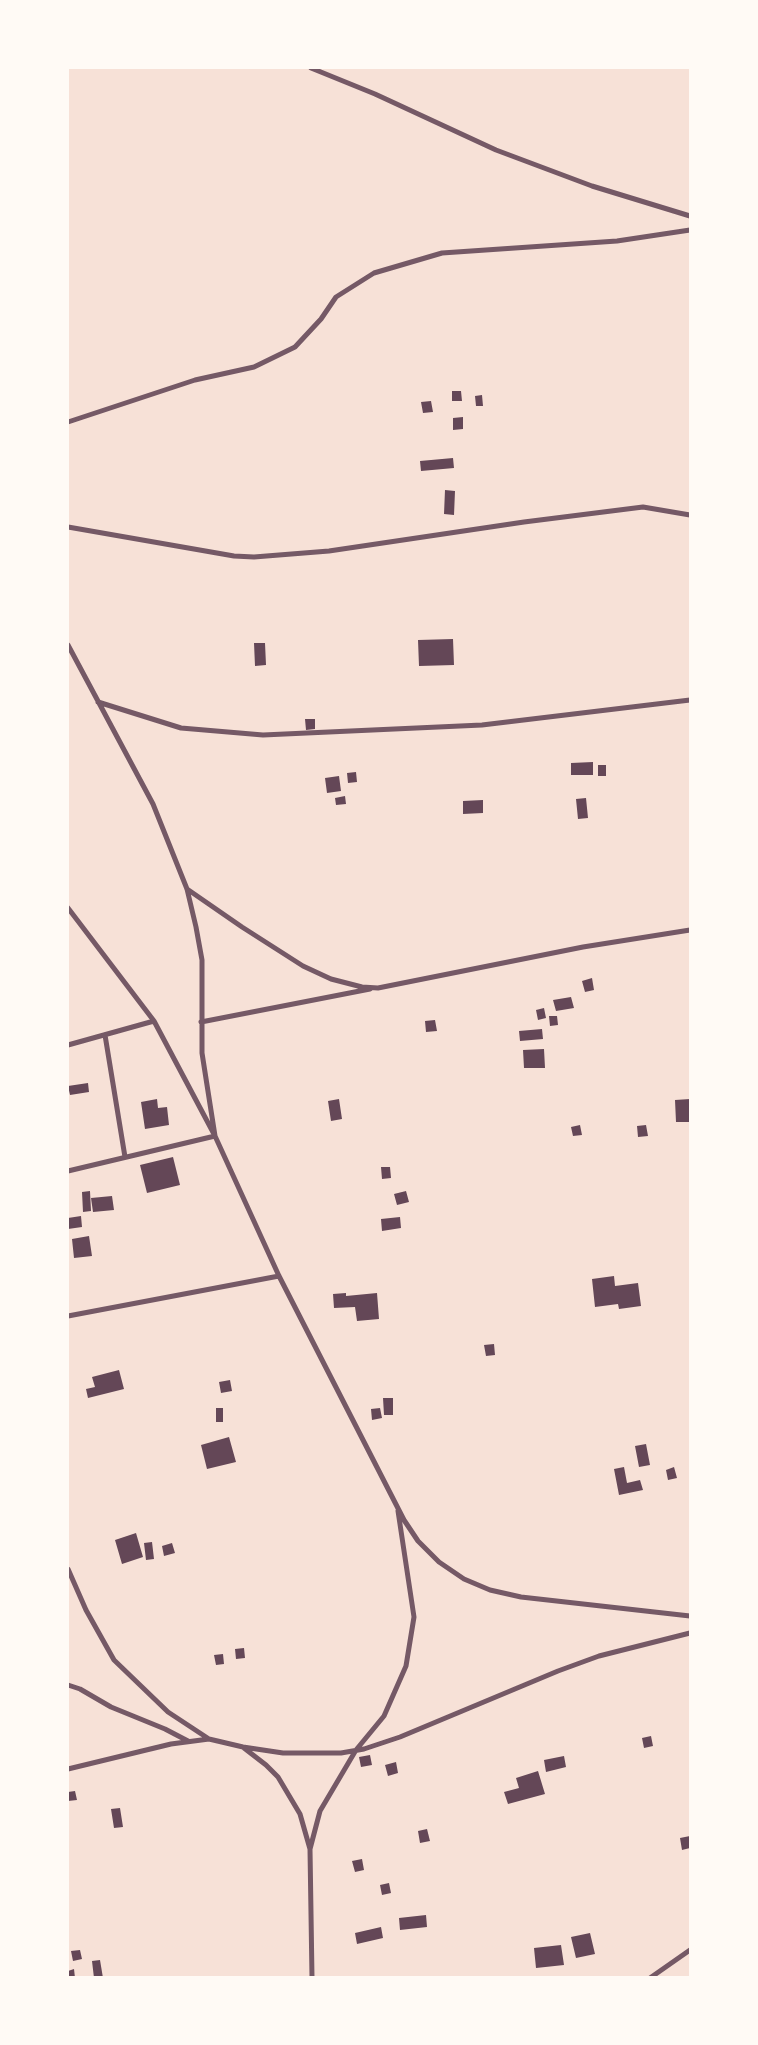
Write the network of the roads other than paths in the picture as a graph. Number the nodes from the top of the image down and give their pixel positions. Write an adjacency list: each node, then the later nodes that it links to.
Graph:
1 (311, 68): 2 (street)
2 (690, 216)
3 (690, 230): 4 (street)
4 (68, 422)
5 (690, 515): 6 (street)
6 (68, 527)
7 (68, 646): 9 (street)
8 (690, 700): 9 (street)
9 (98, 702): 10 (street)
10 (187, 889): 13 (street); 15 (street)
11 (68, 908): 14 (street)
12 (690, 930): 13 (street)
13 (378, 988): 15 (street)
14 (154, 1022): 16 (street); 18 (street)
15 (201, 1022): 18 (street)
16 (105, 1035): 17 (street); 19 (street)
17 (68, 1046)
18 (215, 1136): 19 (street); 21 (street)
19 (125, 1157): 20 (street)
20 (68, 1171)
21 (278, 1276): 22 (street); 23 (street)
22 (68, 1316)
23 (397, 1506): 25 (street); 31 (street)
24 (68, 1569): 28 (street)
25 (690, 1616)
26 (690, 1633): 31 (street)
27 (68, 1685): 29 (street)
28 (209, 1738): 29 (street); 30 (street)
29 (188, 1741): 32 (street)
30 (243, 1747): 31 (street); 33 (street)
31 (356, 1750): 33 (street)
32 (68, 1769)
33 (310, 1849): 35 (street)
34 (690, 1950): 36 (street)
35 (312, 1978)
36 (650, 1978)

